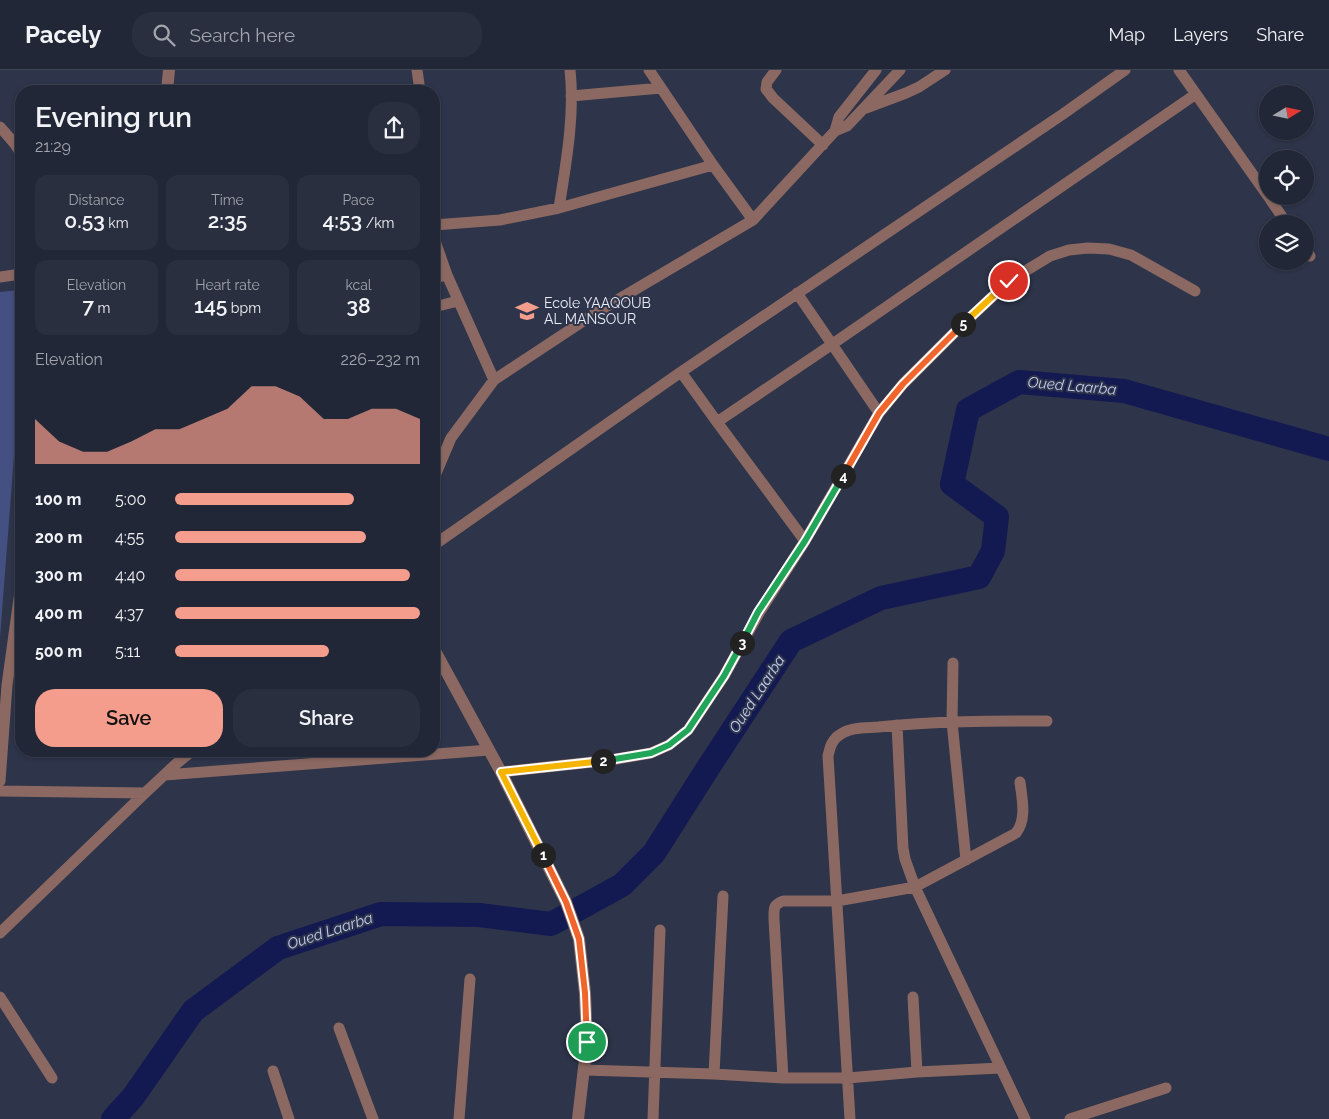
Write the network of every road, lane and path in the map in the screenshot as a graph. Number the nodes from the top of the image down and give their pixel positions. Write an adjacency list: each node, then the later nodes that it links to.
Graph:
1 (169, 70): 11 (street)
2 (417, 70): 12 (street)
3 (570, 70): 15 (street)
4 (649, 70): 13 (street)
5 (776, 70): 20 (street)
6 (876, 70): 18 (street)
7 (900, 70): 16 (street)
8 (945, 70): 16 (street)
9 (1125, 70): 32 (street)
10 (1180, 70): 14 (street)
11 (168, 85)
12 (419, 85)
13 (661, 88): 15 (street); 21 (street)
14 (1196, 94): 22 (street); 35 (street)
15 (571, 96): 23 (street)
16 (864, 108): 18 (street)
17 (0, 127): 19 (street)
18 (836, 132): 20 (street)
19 (15, 144)
20 (823, 145): 24 (street)
21 (713, 165): 23 (street); 24 (street)
22 (1259, 183)
23 (559, 208): 25 (street)
24 (754, 220): 37 (street)
25 (440, 225)
26 (440, 255): 28 (street)
27 (15, 275): 29 (street)
28 (447, 275): 30 (street); 33 (street)
29 (0, 277)
30 (440, 277)
31 (1195, 291): 38 (street)
32 (797, 293): 35 (street); 36 (street)
33 (458, 301): 34 (street); 37 (street)
34 (440, 306)
35 (831, 345): 38 (street); 39 (street)
36 (681, 372): 39 (street); 41 (street)
37 (494, 380): 40 (street)
38 (879, 413): 42 (street)
39 (717, 422): 42 (street)
40 (440, 464)
41 (440, 541)
42 (805, 541): 53 (street)
43 (15, 638): 55 (street)
44 (440, 660): 49 (street)
45 (953, 663): 47 (street)
46 (1047, 721): 47 (street)
47 (952, 722): 48 (street); 59 (street)
48 (897, 724): 60 (street); 62 (street)
49 (489, 750): 50 (street); 53 (street)
50 (440, 754)
51 (185, 757): 54 (street)
52 (394, 757): 54 (street)
53 (501, 772): 70 (street)
54 (165, 774): 58 (street)
55 (0, 781)
56 (1020, 782): 59 (street)
57 (0, 791): 58 (street)
58 (145, 792): 64 (street)
59 (966, 860): 60 (street)
60 (915, 887): 62 (street); 69 (street)
61 (723, 896): 74 (street)
62 (837, 901): 76 (street); 77 (street)
63 (660, 930): 73 (street)
64 (0, 932)
65 (470, 979): 81 (street)
66 (913, 997): 72 (street)
67 (0, 998): 75 (street)
68 (339, 1028): 80 (street)
69 (1001, 1068): 72 (street); 85 (street)
70 (584, 1070): 73 (street); 82 (street)
71 (274, 1071): 79 (street)
72 (917, 1072): 77 (street)
73 (655, 1073): 74 (street); 83 (street)
74 (714, 1074): 76 (street)
75 (52, 1078)
76 (783, 1078): 77 (street)
77 (848, 1078): 84 (street)
78 (1166, 1088): 86 (street)
79 (289, 1119)
80 (373, 1119)
81 (459, 1119)
82 (578, 1119)
83 (653, 1119)
84 (850, 1119)
85 (1025, 1119)
86 (1070, 1119)

